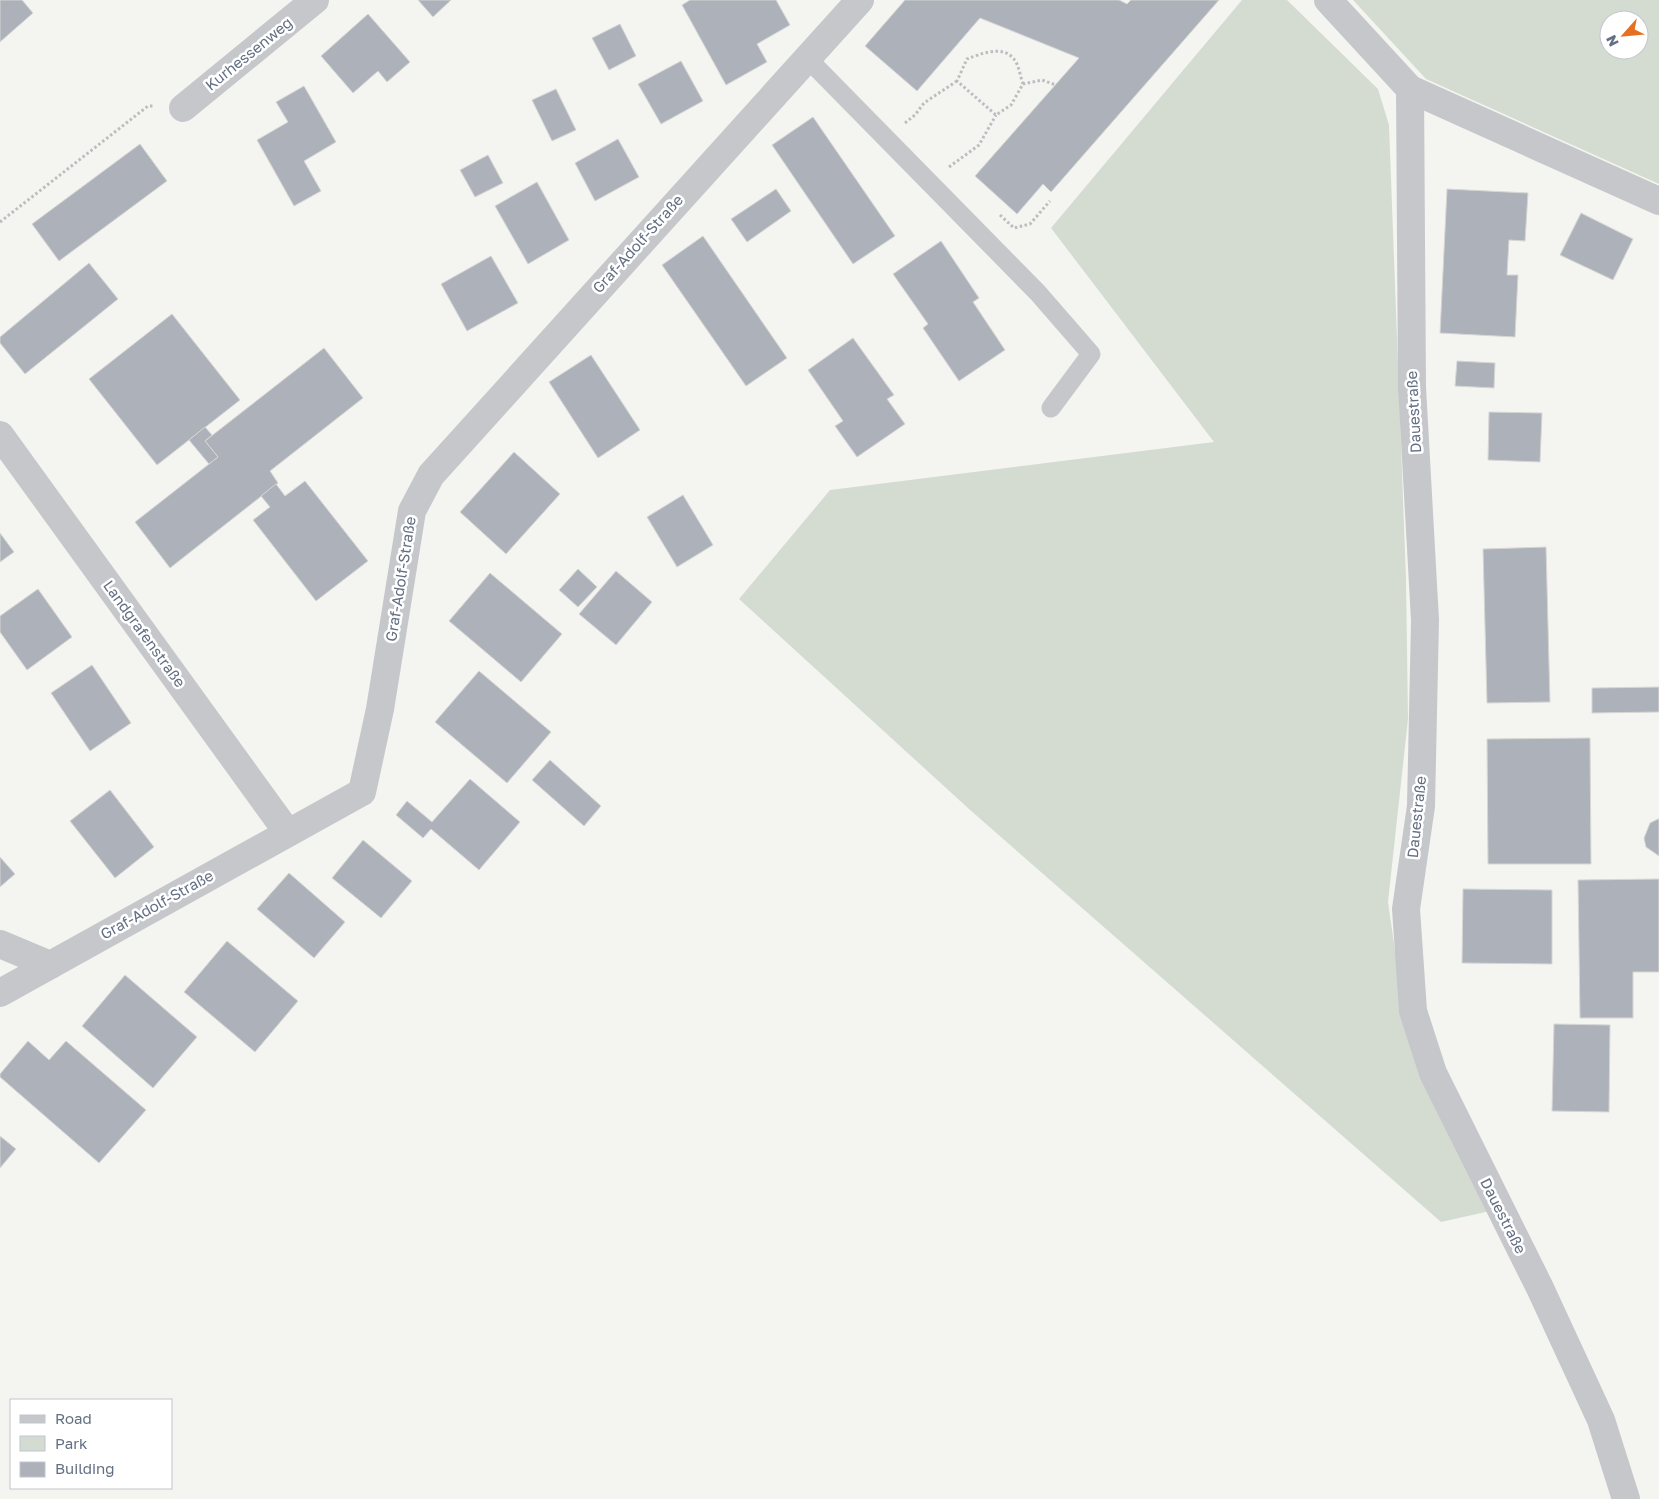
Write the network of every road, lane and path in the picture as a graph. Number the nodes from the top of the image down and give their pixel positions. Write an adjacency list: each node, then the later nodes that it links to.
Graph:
1 (315, 0): 9 (street, Kurhessenweg)
2 (860, 0): 4 (street, Graf-Adolf-Straße)
3 (1328, 0): 8 (street)
4 (807, 58): 21 (lane); 23 (street, Graf-Adolf-Straße)
5 (958, 81): 6 (path); 10 (path); 12 (path)
6 (1023, 84): 7 (path); 10 (path)
7 (1056, 85)
8 (1410, 89): 18 (street); 27 (street, Dauestraße)
9 (183, 108): 20 (path)
10 (996, 115): 15 (path)
11 (897, 117): 12 (path)
12 (904, 124): 13 (path)
13 (910, 130)
14 (942, 161): 15 (path)
15 (948, 167): 16 (path)
16 (956, 174)
17 (1050, 201): 19 (path)
18 (1659, 202)
19 (992, 208)
20 (0, 222)
21 (1051, 408)
22 (0, 435): 23 (street, Landgrafenstraße)
23 (288, 832): 25 (street, Graf-Adolf-Straße)
24 (0, 944): 25 (street)
25 (50, 965): 26 (street, Graf-Adolf-Straße)
26 (0, 993)
27 (1626, 1499)

